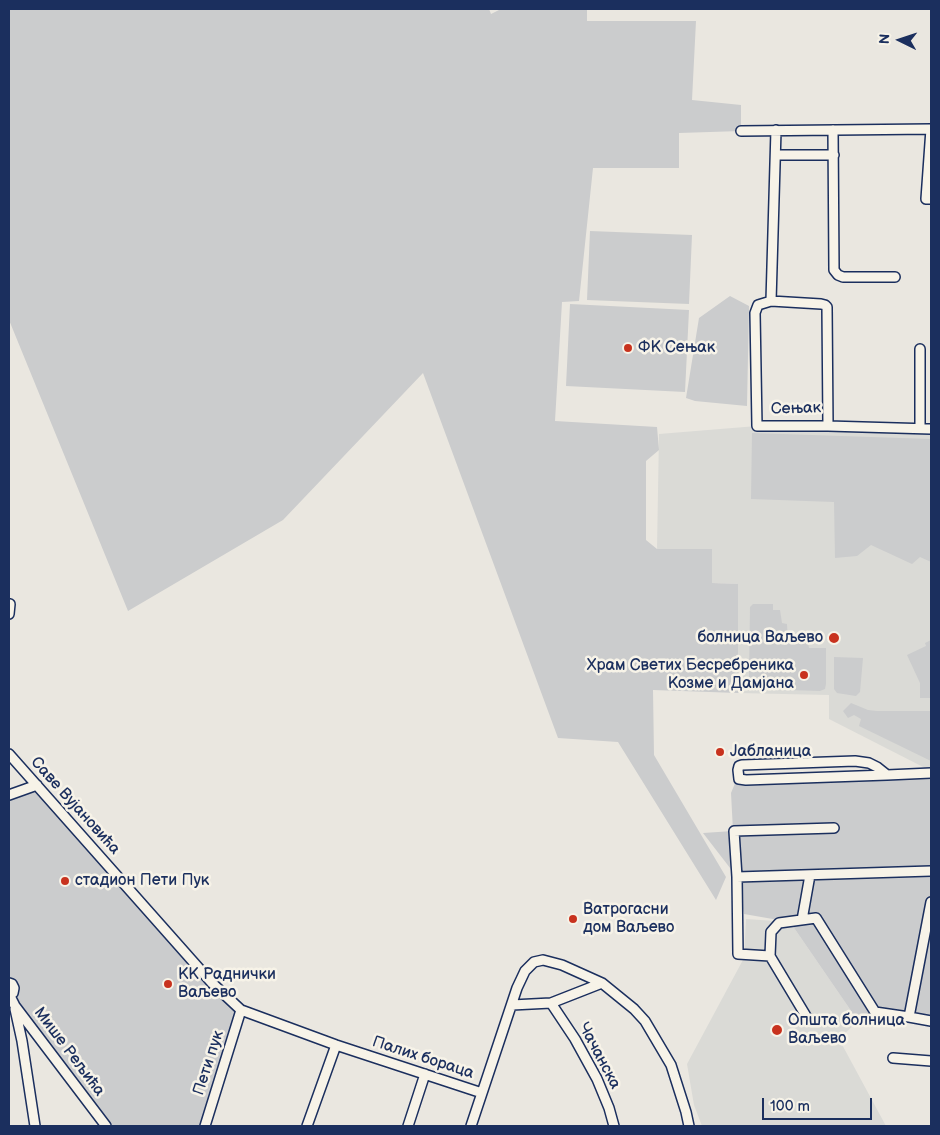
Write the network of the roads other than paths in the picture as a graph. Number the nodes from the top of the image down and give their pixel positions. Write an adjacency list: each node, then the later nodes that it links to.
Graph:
1 (741, 130): 2 (street)
2 (776, 130): 3 (street); 5 (street)
3 (833, 130): 4 (street); 6 (street)
4 (931, 130): 7 (street)
5 (776, 155): 6 (street); 9 (street)
6 (834, 155): 8 (street)
7 (931, 199)
8 (895, 277)
9 (771, 301): 11 (street, Сењак); 11 (street, Сењак)
10 (920, 349): 12 (street)
11 (828, 426): 12 (street)
12 (920, 428): 13 (street)
13 (931, 429)
14 (9, 754): 17 (street, Саве Вујановића)
15 (931, 773): 16 (street)
16 (887, 775): 16 (street)
17 (37, 785): 18 (street); 33 (street, Саве Вујановића)
18 (9, 795)
19 (834, 828): 22 (street)
20 (931, 871): 21 (street)
21 (810, 875): 22 (street); 24 (street)
22 (737, 877): 25 (street)
23 (931, 902): 35 (street)
24 (802, 920): 25 (street); 35 (street)
25 (770, 956): 34 (street)
26 (9, 973): 27 (street)
27 (9, 983): 29 (street)
28 (602, 983): 30 (street); 31 (street, Палих бораца); 51 (street)
29 (10, 996): 32 (street, Мише Рељића)
30 (551, 1003): 31 (street); 50 (street, Чачанска)
31 (512, 1004): 43 (street, Палих бораца)
32 (15, 1006): 37 (street, Мише Рељића); 38 (street)
33 (241, 1010): 39 (street, Палих бораца); 46 (street, Пети пук)
34 (806, 1016)
35 (909, 1017): 36 (street)
36 (931, 1021)
37 (38, 1036): 38 (street); 45 (street, Мише Рељића)
38 (22, 1041): 44 (street)
39 (336, 1045): 42 (street, Палих бораца); 47 (street)
40 (893, 1058): 41 (street)
41 (931, 1061)
42 (425, 1074): 43 (street, Палих бораца); 48 (street)
43 (482, 1093): 49 (street)
44 (35, 1126)
45 (106, 1126)
46 (205, 1126)
47 (307, 1126)
48 (408, 1126)
49 (471, 1126)
50 (614, 1126)
51 (689, 1126)

